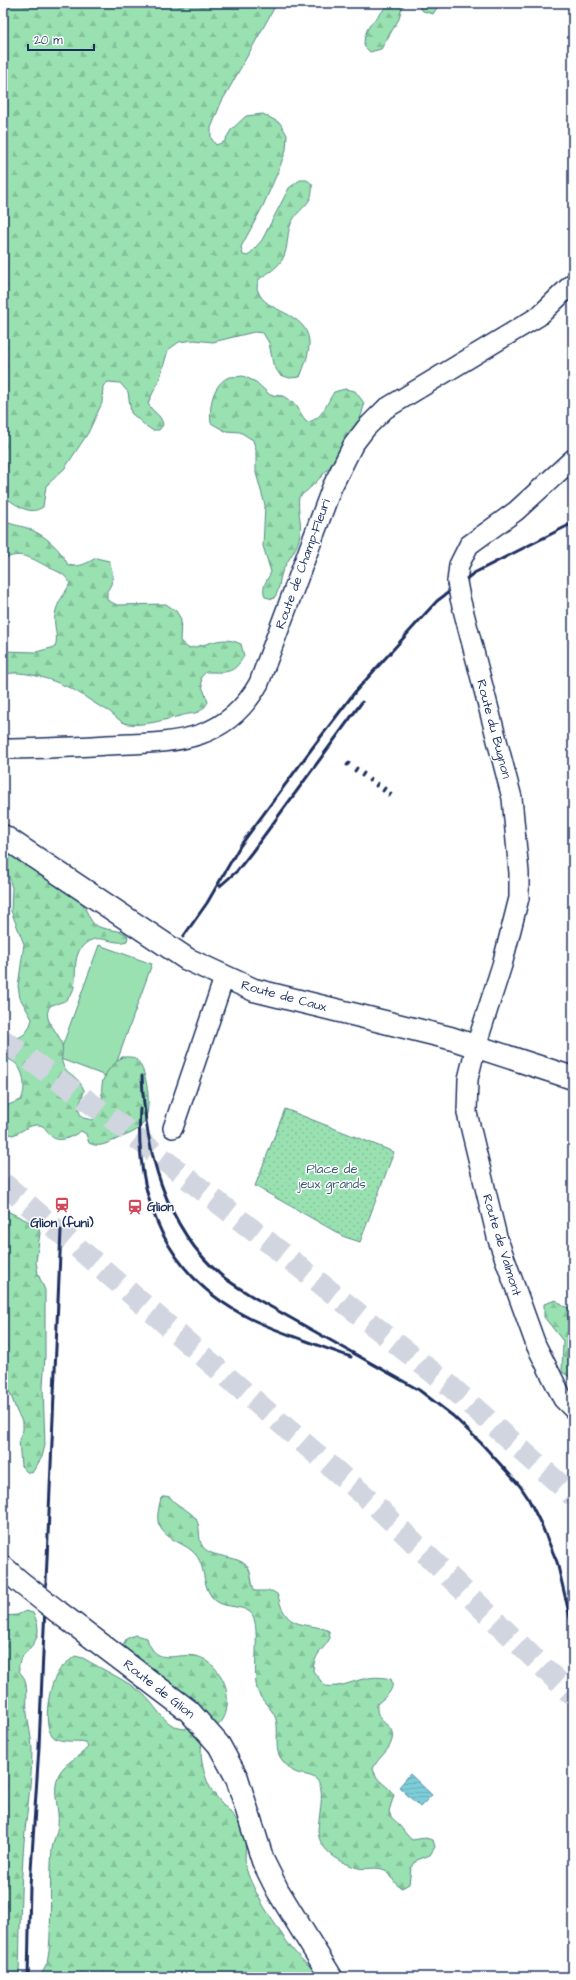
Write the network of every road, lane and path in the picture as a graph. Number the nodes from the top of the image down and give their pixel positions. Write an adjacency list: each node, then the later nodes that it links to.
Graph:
1 (573, 283): 3 (street, Route de Champ-Fleuri)
2 (573, 459): 6 (street, Route du Bugnon, bridge)
3 (3, 750)
4 (3, 836): 5 (street, Route de Caux)
5 (224, 978): 6 (street, Route de Caux); 8 (street)
6 (476, 1046): 7 (street, Route de Caux); 9 (street, Route de Valmont)
7 (573, 1078)
8 (173, 1128)
9 (573, 1409)
10 (3, 1567): 11 (street, Route de Glion, bridge)
11 (331, 1977)

